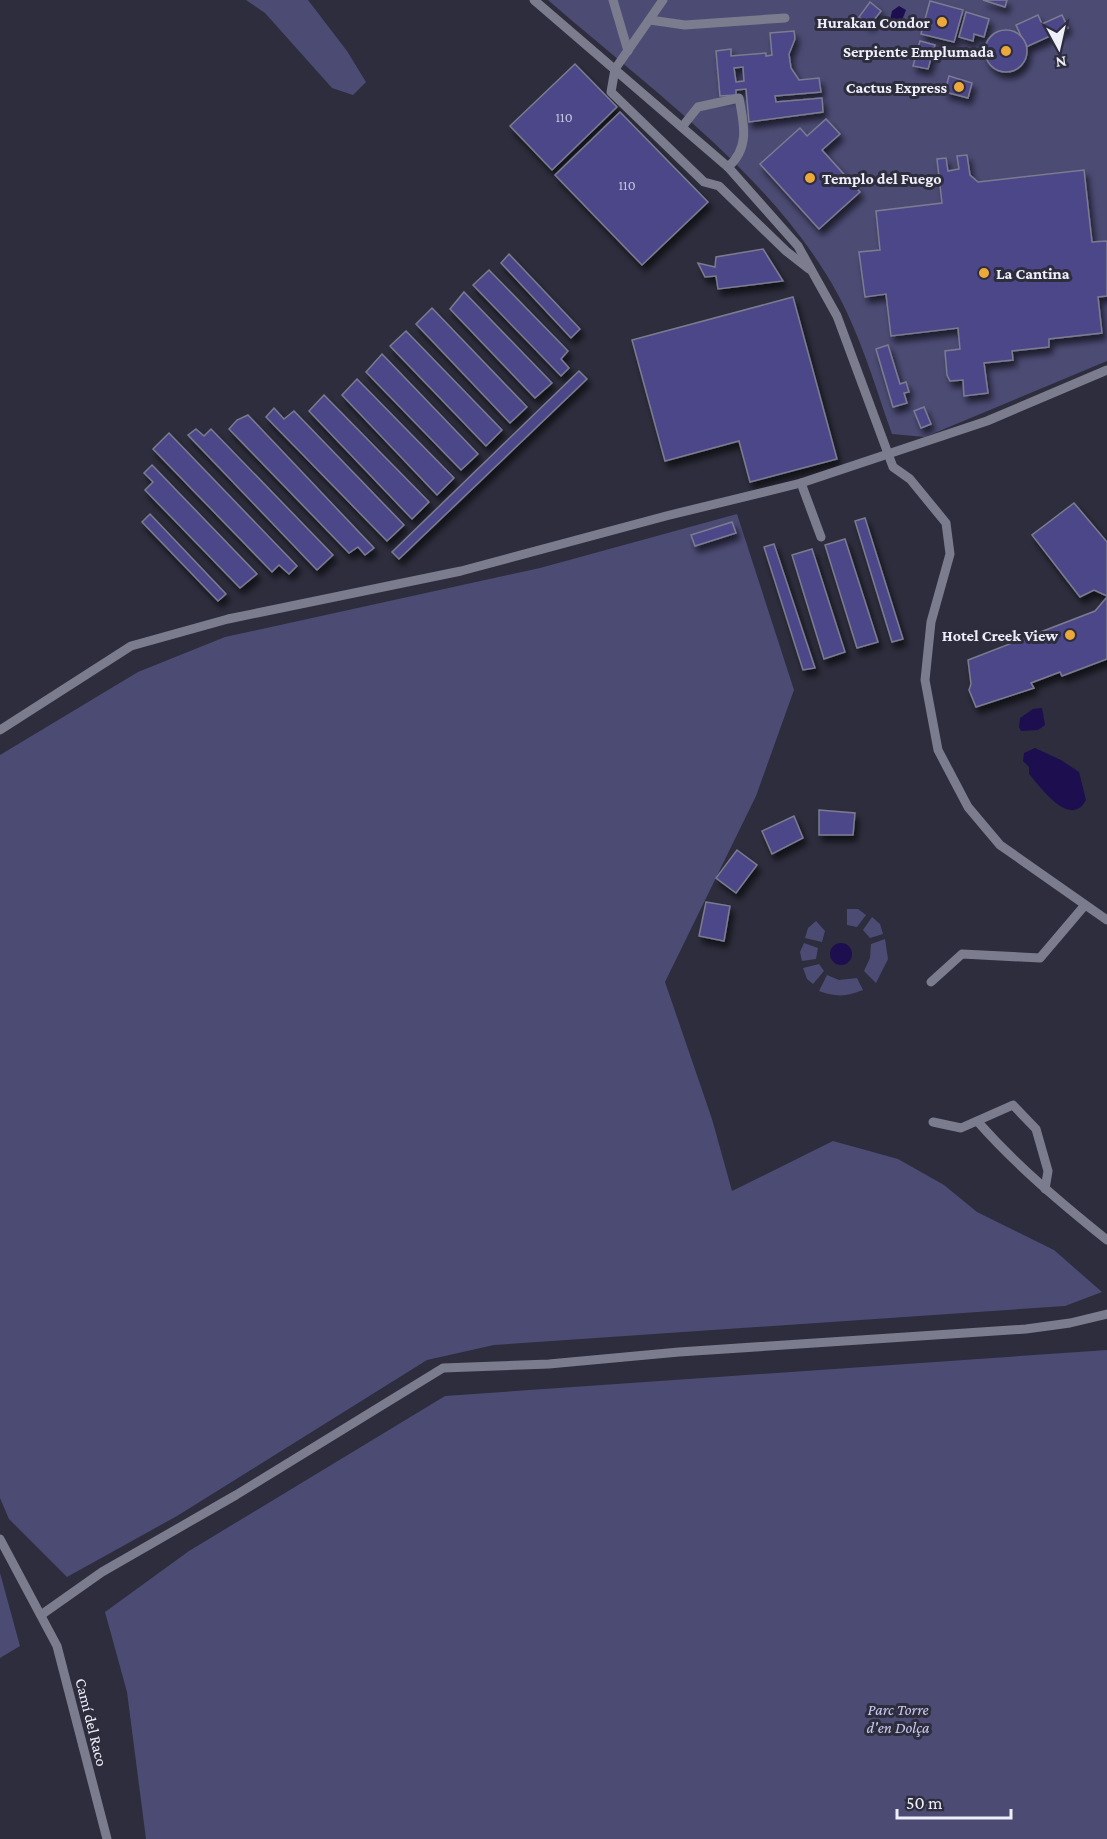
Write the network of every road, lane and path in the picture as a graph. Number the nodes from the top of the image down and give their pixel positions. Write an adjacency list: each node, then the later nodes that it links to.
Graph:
1 (534, 0): 7 (lane)
2 (613, 0): 6 (lane)
3 (663, 0): 5 (lane)
4 (785, 18): 5 (lane)
5 (650, 20): 6 (lane)
6 (628, 51): 7 (lane)
7 (615, 69): 8 (lane); 10 (lane)
8 (682, 127): 9 (lane); 9 (lane)
9 (729, 167): 10 (lane)
10 (814, 272): 12 (lane)
11 (1107, 369): 12 (lane)
12 (887, 455): 13 (lane); 16 (lane)
13 (801, 483): 14 (lane); 15 (lane)
14 (821, 537)
15 (0, 730)
16 (1085, 905): 17 (lane); 18 (lane)
17 (1107, 920)
18 (931, 982)
19 (933, 1122): 20 (lane)
20 (978, 1122): 21 (lane); 21 (lane)
21 (1045, 1189): 22 (lane)
22 (1107, 1240)
23 (1107, 1314): 25 (lane)
24 (0, 1539): 25 (lane, Camí del Raco)
25 (41, 1615): 26 (lane, Camí del Raco)
26 (107, 1839)

